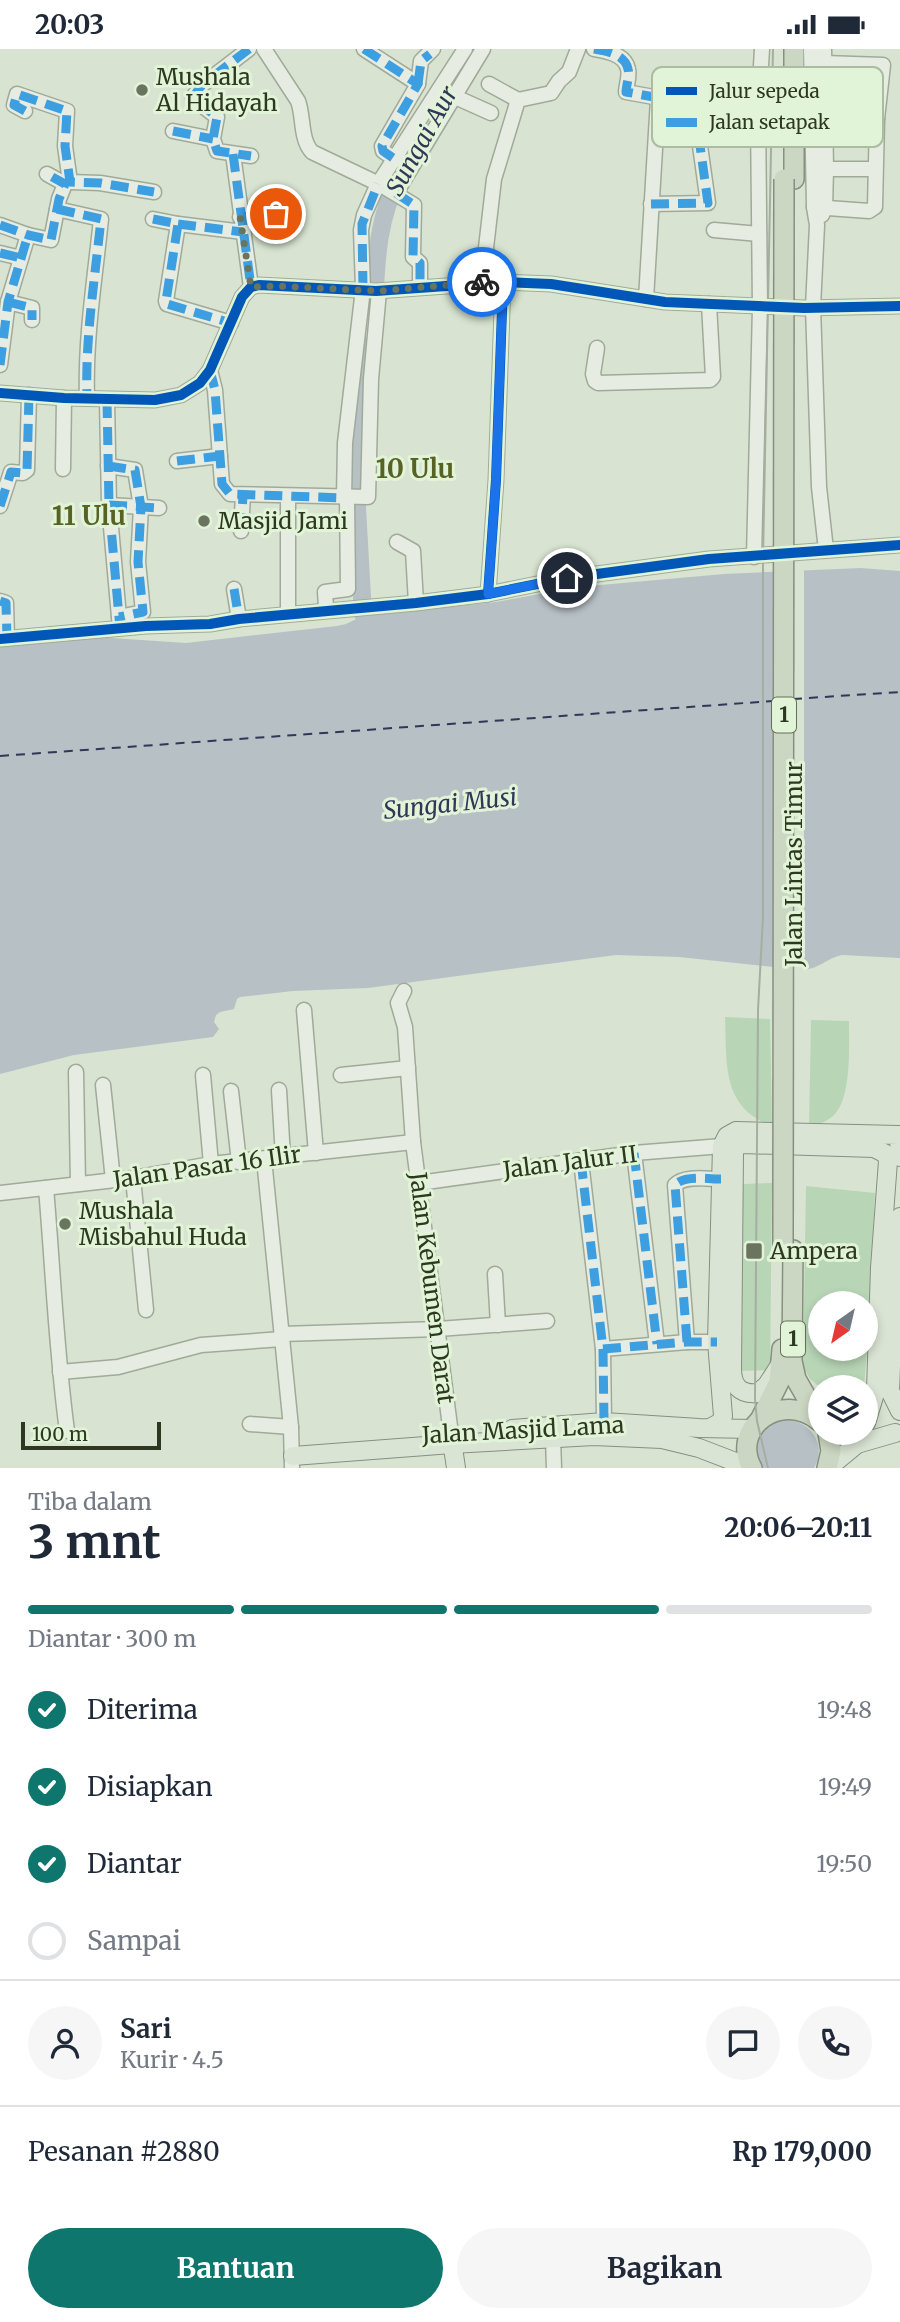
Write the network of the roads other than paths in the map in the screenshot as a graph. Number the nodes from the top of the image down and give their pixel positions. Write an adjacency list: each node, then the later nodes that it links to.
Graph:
1 (264, 49): 44 (street)
2 (365, 49): 19 (street)
3 (465, 49): 38 (street)
4 (483, 49): 21 (street)
5 (578, 49): 23 (street)
6 (594, 49): 22 (street)
7 (762, 49): 14 (street)
8 (783, 49): 15 (highway, Jalan Lintas Timur / 1)
9 (794, 49): 16 (highway, Jalan Lintas Timur / 1)
10 (811, 49): 17 (street)
11 (247, 51): 27 (street)
12 (428, 51): 19 (street)
13 (824, 56): 18 (street)
14 (761, 67)
15 (784, 67)
16 (793, 67)
17 (812, 67)
18 (883, 67)
19 (418, 84): 38 (street)
20 (489, 84): 23 (street)
21 (453, 96): 25 (street); 46 (street)
22 (652, 98)
23 (518, 100): 60 (street)
24 (25, 111): 43 (street)
25 (491, 113)
26 (173, 131): 27 (street)
27 (213, 139): 36 (street)
28 (655, 147): 47 (street)
29 (700, 147): 47 (street)
30 (758, 147): 56 (street)
31 (788, 147): 42 (highway, Jalan Lintas Timur / 1)
32 (790, 147): 42 (highway, Jalan Lintas Timur / 1)
33 (817, 147): 48 (street)
34 (826, 147): 39 (street)
35 (876, 147): 40 (street)
36 (233, 154): 37 (street); 54 (street)
37 (251, 156)
38 (396, 160): 44 (street)
39 (826, 169): 40 (street); 48 (street)
40 (876, 169): 48 (street)
41 (47, 174): 43 (street)
42 (789, 179): 134 (highway, Jalan Lintas Timur / 1, bridge)
43 (67, 183): 45 (street); 49 (street)
44 (380, 184): 46 (street); 64 (street)
45 (154, 192)
46 (396, 193): 62 (street)
47 (651, 204): 65 (street)
48 (820, 207): 69 (street)
49 (57, 209): 57 (street); 80 (street)
50 (288, 210): 54 (street)
51 (153, 219): 52 (street)
52 (178, 224): 54 (street); 72 (street)
53 (0, 225): 57 (street)
54 (242, 225): 63 (street)
55 (714, 230): 56 (street)
56 (759, 234): 68 (street)
57 (28, 235): 59 (street)
58 (0, 253): 59 (street)
59 (21, 258): 66 (street)
60 (482, 282): 61 (street); 62 (street)
61 (503, 282): 65 (street); 99 (street)
62 (421, 286): 64 (street)
63 (251, 287): 64 (street); 72 (street)
64 (371, 290): 78 (street); 78 (street)
65 (646, 299): 67 (street)
66 (5, 304): 71 (street); 74 (street)
67 (709, 304): 68 (street); 73 (street)
68 (760, 307): 69 (street); 97 (street)
69 (813, 307): 70 (street); 96 (street)
70 (899, 307)
71 (32, 320)
72 (232, 323): 75 (street)
73 (597, 348)
74 (0, 365)
75 (210, 370): 81 (street); 82 (street)
76 (0, 393): 77 (street)
77 (29, 395): 79 (street); 90 (street)
78 (360, 395): 88 (street); 88 (street)
79 (64, 398): 80 (street); 85 (street)
80 (87, 398): 81 (street)
81 (107, 400): 84 (street)
82 (220, 456): 83 (street); 86 (street)
83 (177, 461)
84 (108, 466): 89 (street); 91 (street)
85 (63, 469)
86 (243, 495): 87 (street); 93 (street)
87 (288, 496): 88 (street); 103 (street)
88 (351, 498): 102 (street)
89 (109, 505): 91 (street); 105 (street)
90 (0, 506)
91 (137, 507): 92 (street); 105 (street)
92 (159, 508)
93 (241, 531)
94 (397, 542): 101 (street)
95 (900, 545): 96 (street)
96 (827, 550): 97 (street)
97 (754, 557): 99 (street)
98 (234, 589): 104 (street)
99 (488, 594): 101 (street)
100 (0, 601): 106 (street)
101 (416, 603): 104 (street)
102 (326, 607)
103 (288, 611)
104 (239, 619): 105 (street)
105 (120, 622): 106 (street)
106 (4, 638)
107 (404, 991): 109 (street, Jalan Kebumen Darat)
108 (304, 1010): 118 (street)
109 (408, 1068): 112 (street); 116 (street, Jalan Kebumen Darat)
110 (76, 1072): 130 (street)
111 (203, 1075): 125 (street)
112 (341, 1075)
113 (103, 1085): 128 (street)
114 (279, 1090): 120 (street)
115 (231, 1091): 124 (street)
116 (413, 1142): 118 (street, Jalan Pasar 16 Ilir); 129 (street, Jalan Kebumen Darat)
117 (722, 1146): 119 (street, Jalan Jalur II); 121 (main road); 127 (main road)
118 (316, 1153): 120 (street, Jalan Pasar 16 Ilir)
119 (634, 1153): 123 (street, Jalan Jalur II); 144 (street)
120 (283, 1157): 122 (street, Jalan Pasar 16 Ilir)
121 (900, 1157)
122 (264, 1159): 124 (street, Jalan Pasar 16 Ilir); 141 (street)
123 (581, 1161): 129 (street, Jalan Jalur II); 145 (street)
124 (239, 1162): 125 (street, Jalan Pasar 16 Ilir)
125 (211, 1164): 126 (street, Jalan Pasar 16 Ilir)
126 (133, 1178): 128 (street, Jalan Pasar 16 Ilir); 137 (street)
127 (721, 1179): 142 (street); 143 (main road)
128 (113, 1180): 130 (street, Jalan Pasar 16 Ilir)
129 (419, 1183): 140 (street, Jalan Kebumen Darat)
130 (78, 1184): 131 (street, Jalan Pasar 16 Ilir)
131 (46, 1188): 132 (street, Jalan Pasar 16 Ilir); 147 (street)
132 (0, 1193)
133 (900, 1217): 135 (main road)
134 (788, 1250): 146 (highway, Jalan Lintas Timur / 1); 150 (highway, Jalan Lintas Timur / 1)
135 (887, 1268): 148 (main road); 149 (main road); 151 (main road)
136 (495, 1274): 139 (street)
137 (146, 1310)
138 (547, 1321): 139 (street)
139 (498, 1325): 140 (street)
140 (438, 1329): 141 (street); 161 (street, Jalan Kebumen Darat)
141 (282, 1336): 147 (street); 164 (street)
142 (687, 1342): 143 (street); 144 (street)
143 (717, 1342): 149 (main road)
144 (657, 1344): 145 (street)
145 (603, 1349): 153 (street)
146 (782, 1360): 149 (main road); 155 (highway, Jalan Lintas Timur / 1)
147 (60, 1372): 157 (street)
148 (877, 1375)
149 (727, 1383): 156 (main road)
150 (808, 1400)
151 (900, 1411)
152 (808, 1413): 155 (highway)
153 (604, 1422): 160 (main road, Jalan Masjid Lama); 161 (main road, Jalan Masjid Lama)
154 (250, 1424): 164 (street)
155 (757, 1424): 156 (main road, Jalan Masjid Lama); 167 (highway, 1)
156 (710, 1428): 160 (main road, Jalan Masjid Lama)
157 (67, 1431)
158 (878, 1431): 159 (main road)
159 (897, 1433): 168 (main road)
160 (683, 1435): 162 (main road); 167 (main road)
161 (452, 1439): 162 (main road); 164 (main road, Jalan Masjid Lama); 165 (main road)
162 (553, 1439): 166 (street)
163 (829, 1445): 168 (highway)
164 (292, 1449)
165 (456, 1468)
166 (554, 1468)
167 (751, 1468)
168 (827, 1468)

